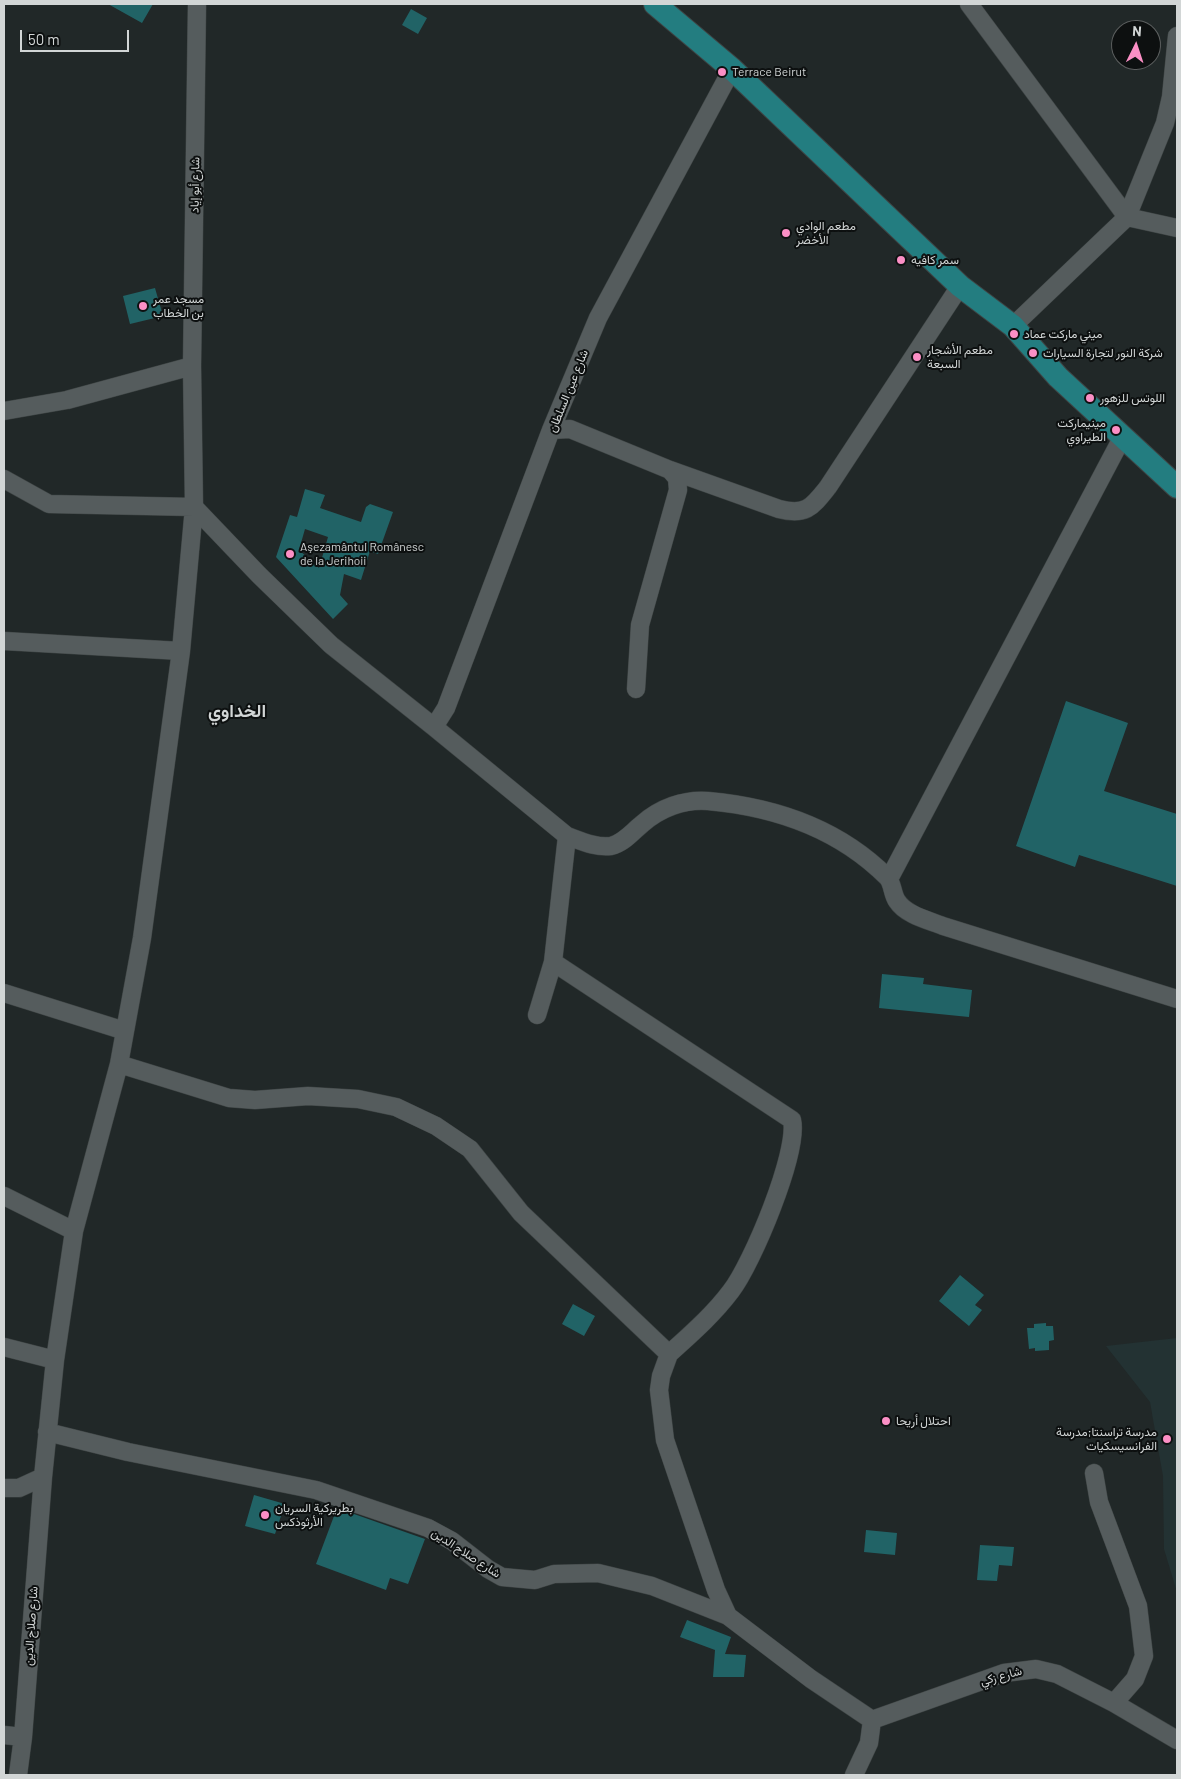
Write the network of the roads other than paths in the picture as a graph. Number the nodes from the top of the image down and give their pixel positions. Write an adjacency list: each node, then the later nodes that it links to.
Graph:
1 (197, 4): 10 (street, شارع أبو إياد)
2 (655, 4): 5 (main road)
3 (969, 4): 6 (street)
4 (1177, 36): 6 (street)
5 (732, 69): 8 (main road); 12 (street, شارع عين السلطان)
6 (1126, 217): 7 (street); 9 (street)
7 (1177, 228)
8 (960, 286): 9 (main road); 16 (street)
9 (1013, 326): 13 (main road)
10 (192, 366): 11 (street); 19 (street, شارع أبو إياد)
11 (4, 411)
12 (551, 430): 14 (street); 23 (street, شارع عين السلطان)
13 (1122, 438): 17 (main road); 25 (street)
14 (670, 470): 16 (street); 18 (street)
15 (4, 479): 19 (street)
16 (701, 482): 18 (street)
17 (1177, 487)
18 (678, 490): 22 (street)
19 (194, 507): 21 (street, شارع أبو إياد); 23 (street)
20 (4, 641): 21 (street)
21 (181, 651): 30 (street, شارع أبو إياد)
22 (636, 689)
23 (434, 727): 24 (street)
24 (567, 836): 25 (street); 26 (street)
25 (889, 879): 28 (street)
26 (553, 962): 29 (street); 35 (street)
27 (4, 992): 30 (street)
28 (1177, 999)
29 (537, 1014)
30 (125, 1031): 31 (street, شارع أبو إياد)
31 (119, 1064): 33 (street, شارع أبو إياد); 35 (street)
32 (4, 1196): 33 (street)
33 (74, 1231): 36 (street, شارع أبو إياد)
34 (4, 1347): 36 (street)
35 (669, 1354): 41 (street)
36 (55, 1360): 37 (street, شارع أبو إياد)
37 (47, 1432): 39 (street, شارع صلاح الدين); 41 (street, شارع صلاح الدين)
38 (1094, 1474): 42 (street)
39 (43, 1478): 40 (street); 45 (street, شارع صلاح الدين)
40 (4, 1488)
41 (728, 1616): 43 (street, شارع صلاح الدين)
42 (1114, 1703): 43 (street, شارع زكي); 46 (street, شارع زكي)
43 (872, 1720): 48 (street)
44 (4, 1735): 45 (street)
45 (23, 1737): 47 (street, شارع صلاح الدين)
46 (1177, 1740)
47 (18, 1775)
48 (854, 1775)

